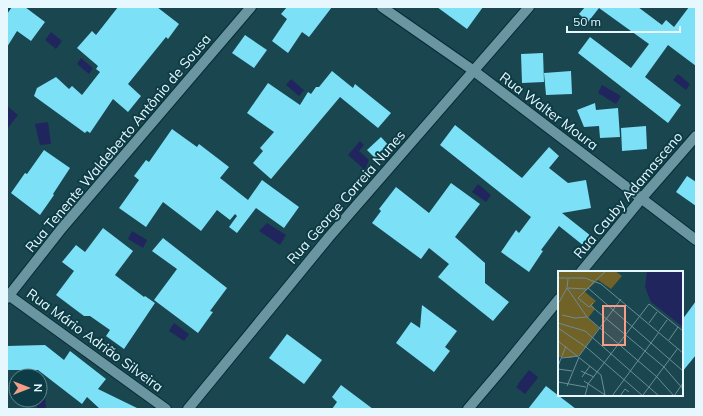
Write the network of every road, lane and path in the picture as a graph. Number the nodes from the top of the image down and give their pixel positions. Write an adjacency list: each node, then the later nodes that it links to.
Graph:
1 (251, 7): 9 (street, Rua Tenente Waldeberto Antônio de Sousa)
2 (382, 7): 4 (street, Rua Walter Moura)
3 (529, 7): 4 (street, Rua George Correia Nunes)
4 (474, 71): 6 (street, Rua Walter Moura); 12 (street, Rua George Correia Nunes)
5 (696, 136): 6 (street, Rua Cauby Adamasceno)
6 (641, 199): 7 (street, Rua Walter Moura); 8 (street, Rua Cauby Adamasceno)
7 (696, 240)
8 (582, 271)
9 (8, 296): 11 (street, Rua Mário Adrião Silveira)
10 (558, 300): 13 (street)
11 (166, 409)
12 (188, 409)
13 (468, 409)

